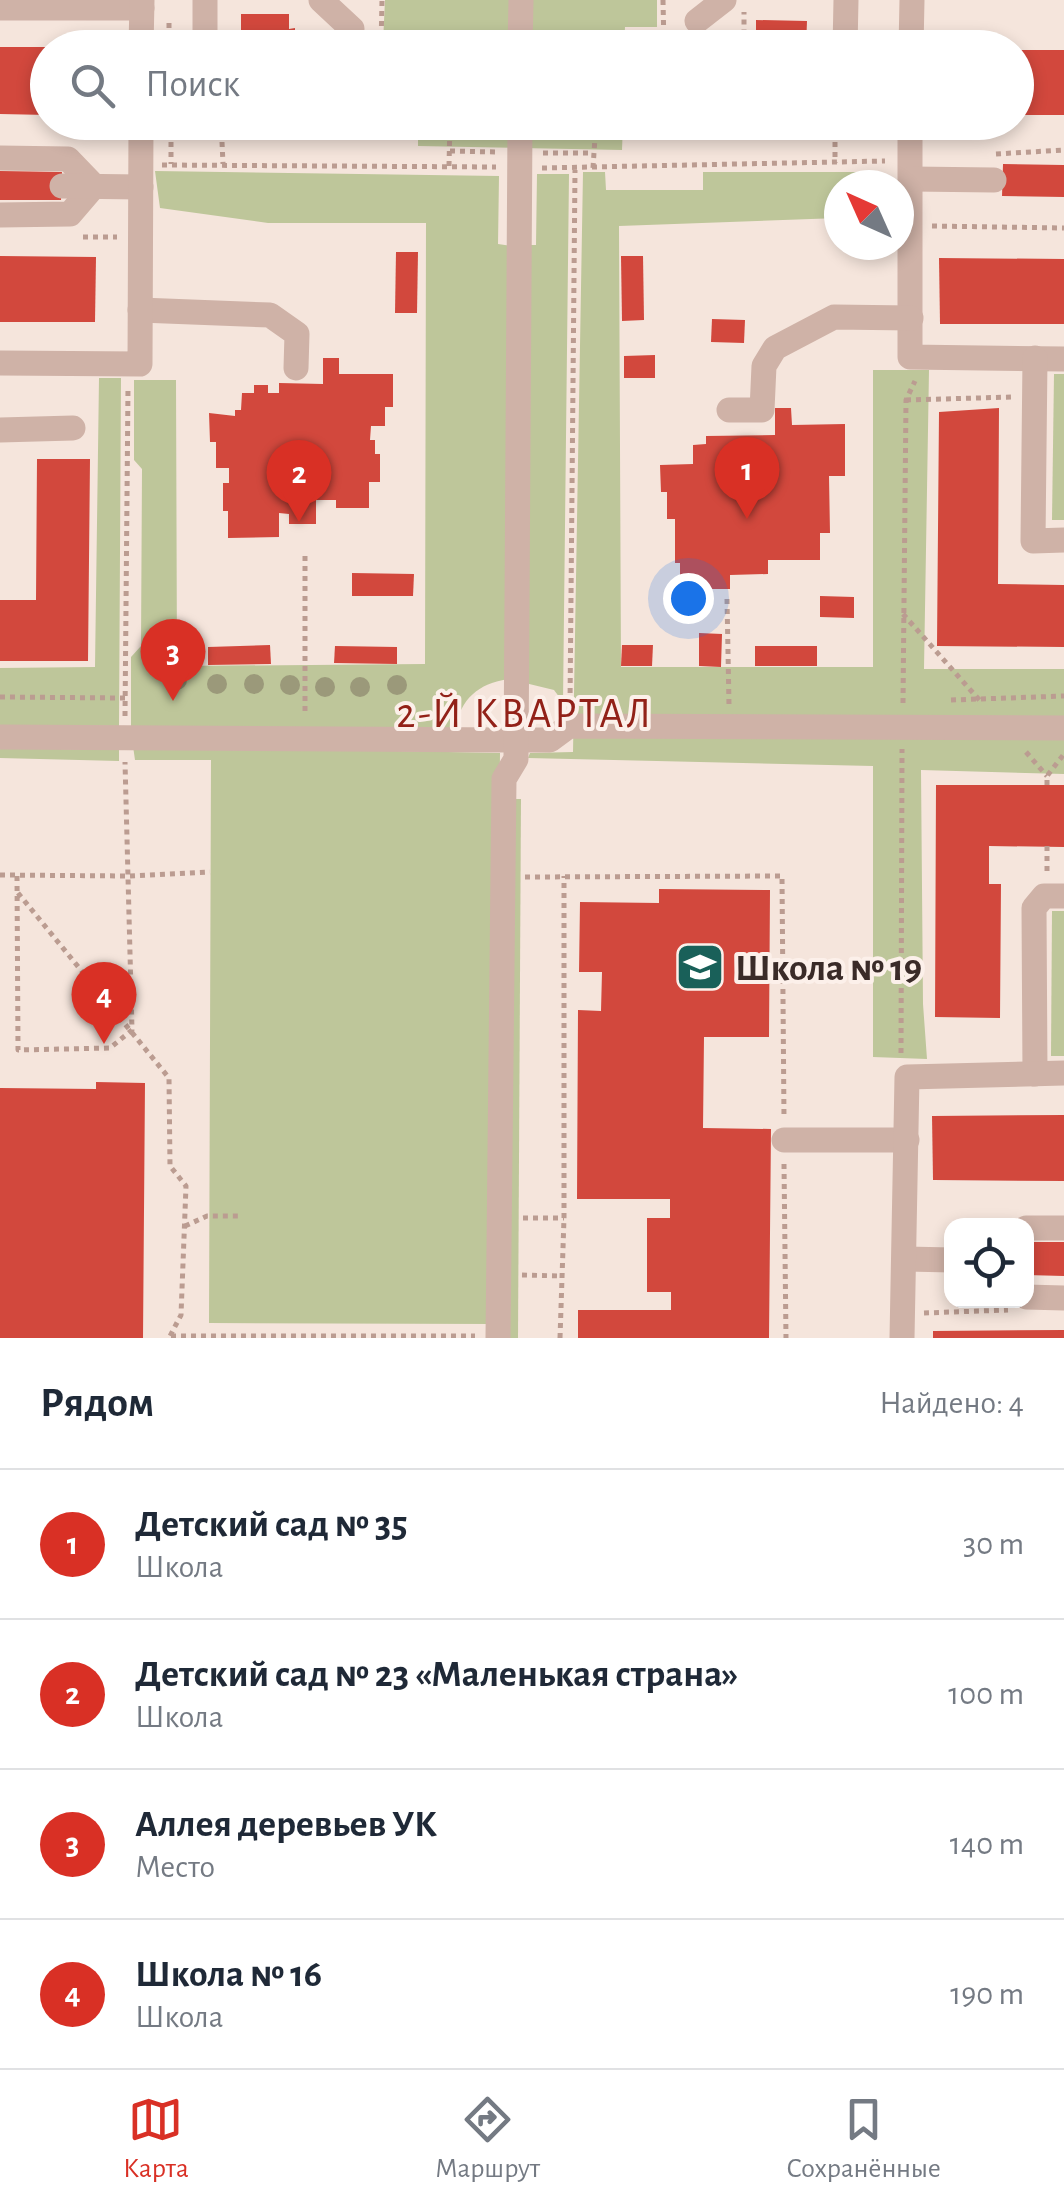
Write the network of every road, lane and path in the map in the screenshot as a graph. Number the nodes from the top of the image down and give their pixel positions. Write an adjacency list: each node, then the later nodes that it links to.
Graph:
1 (205, 0): 15 (street)
2 (321, 0): 13 (street)
3 (382, 0): 16 (path)
4 (521, 0): 17 (street)
5 (663, 0): 18 (path)
6 (724, 0): 12 (street)
7 (744, 0): 19 (path)
8 (846, 0): 20 (street)
9 (912, 0): 21 (street)
10 (142, 4): 11 (street); 14 (street)
11 (0, 8)
12 (697, 21)
13 (352, 29)
14 (142, 30)
15 (204, 30)
16 (381, 30)
17 (520, 30)
18 (664, 30)
19 (744, 30)
20 (845, 30)
21 (911, 30)
22 (141, 140): 40 (street)
23 (171, 140): 31 (path)
24 (450, 140): 32 (path)
25 (520, 140): 72 (street)
26 (595, 140): 34 (path)
27 (835, 140): 30 (path)
28 (911, 140): 35 (street)
29 (0, 158): 39 (street)
30 (835, 163)
31 (172, 166)
32 (449, 166)
33 (575, 168): 66 (path)
34 (593, 168)
35 (912, 170)
36 (914, 180): 37 (street)
37 (994, 180)
38 (62, 186): 39 (street)
39 (94, 186): 40 (street); 41 (street)
40 (140, 187): 45 (street)
41 (0, 215)
42 (914, 226): 43 (path)
43 (1064, 228)
44 (910, 260): 46 (street)
45 (140, 310): 50 (street); 51 (street)
46 (911, 318): 47 (street); 54 (street)
47 (1035, 358): 48 (street); 57 (street)
48 (1064, 359)
49 (0, 363): 50 (street)
50 (132, 364): 63 (path)
51 (296, 368)
52 (1023, 397): 53 (path)
53 (906, 400)
54 (729, 410)
55 (73, 428): 56 (street)
56 (0, 430)
57 (1064, 540)
58 (305, 556): 71 (path)
59 (727, 599): 67 (path)
60 (902, 612): 65 (path)
61 (1064, 696): 65 (path)
62 (0, 697): 63 (path)
63 (125, 698): 70 (path)
64 (941, 700): 65 (path)
65 (980, 700)
66 (569, 726): 67 (street); 72 (street)
67 (728, 728): 68 (street)
68 (1064, 728)
69 (0, 737): 70 (street)
70 (124, 739): 71 (street); 79 (path)
71 (305, 739): 72 (street)
72 (516, 740): 80 (street)
73 (1064, 754): 74 (path)
74 (1047, 785)
75 (1046, 846): 82 (path)
76 (210, 872): 79 (path)
77 (0, 875): 78 (path)
78 (17, 876): 79 (path); 83 (path)
79 (128, 876): 84 (path)
80 (503, 876): 81 (path); 102 (street)
81 (564, 876): 87 (path); 96 (path)
82 (1055, 887): 86 (street)
83 (18, 893): 84 (path); 84 (path)
84 (132, 1030): 90 (path)
85 (1064, 1073): 86 (street)
86 (1035, 1074): 88 (street)
87 (784, 1140): 88 (street); 104 (path)
88 (906, 1140): 93 (street)
89 (239, 1216): 90 (path)
90 (185, 1226): 101 (path)
91 (1034, 1228): 92 (street)
92 (1064, 1228)
93 (906, 1259): 94 (street); 105 (street)
94 (944, 1260)
95 (522, 1276): 96 (path)
96 (562, 1276): 103 (path)
97 (1064, 1298): 98 (street)
98 (1034, 1302)
99 (975, 1308): 100 (path)
100 (921, 1313)
101 (169, 1337): 102 (path)
102 (498, 1337)
103 (560, 1338)
104 (786, 1338)
105 (902, 1338)

